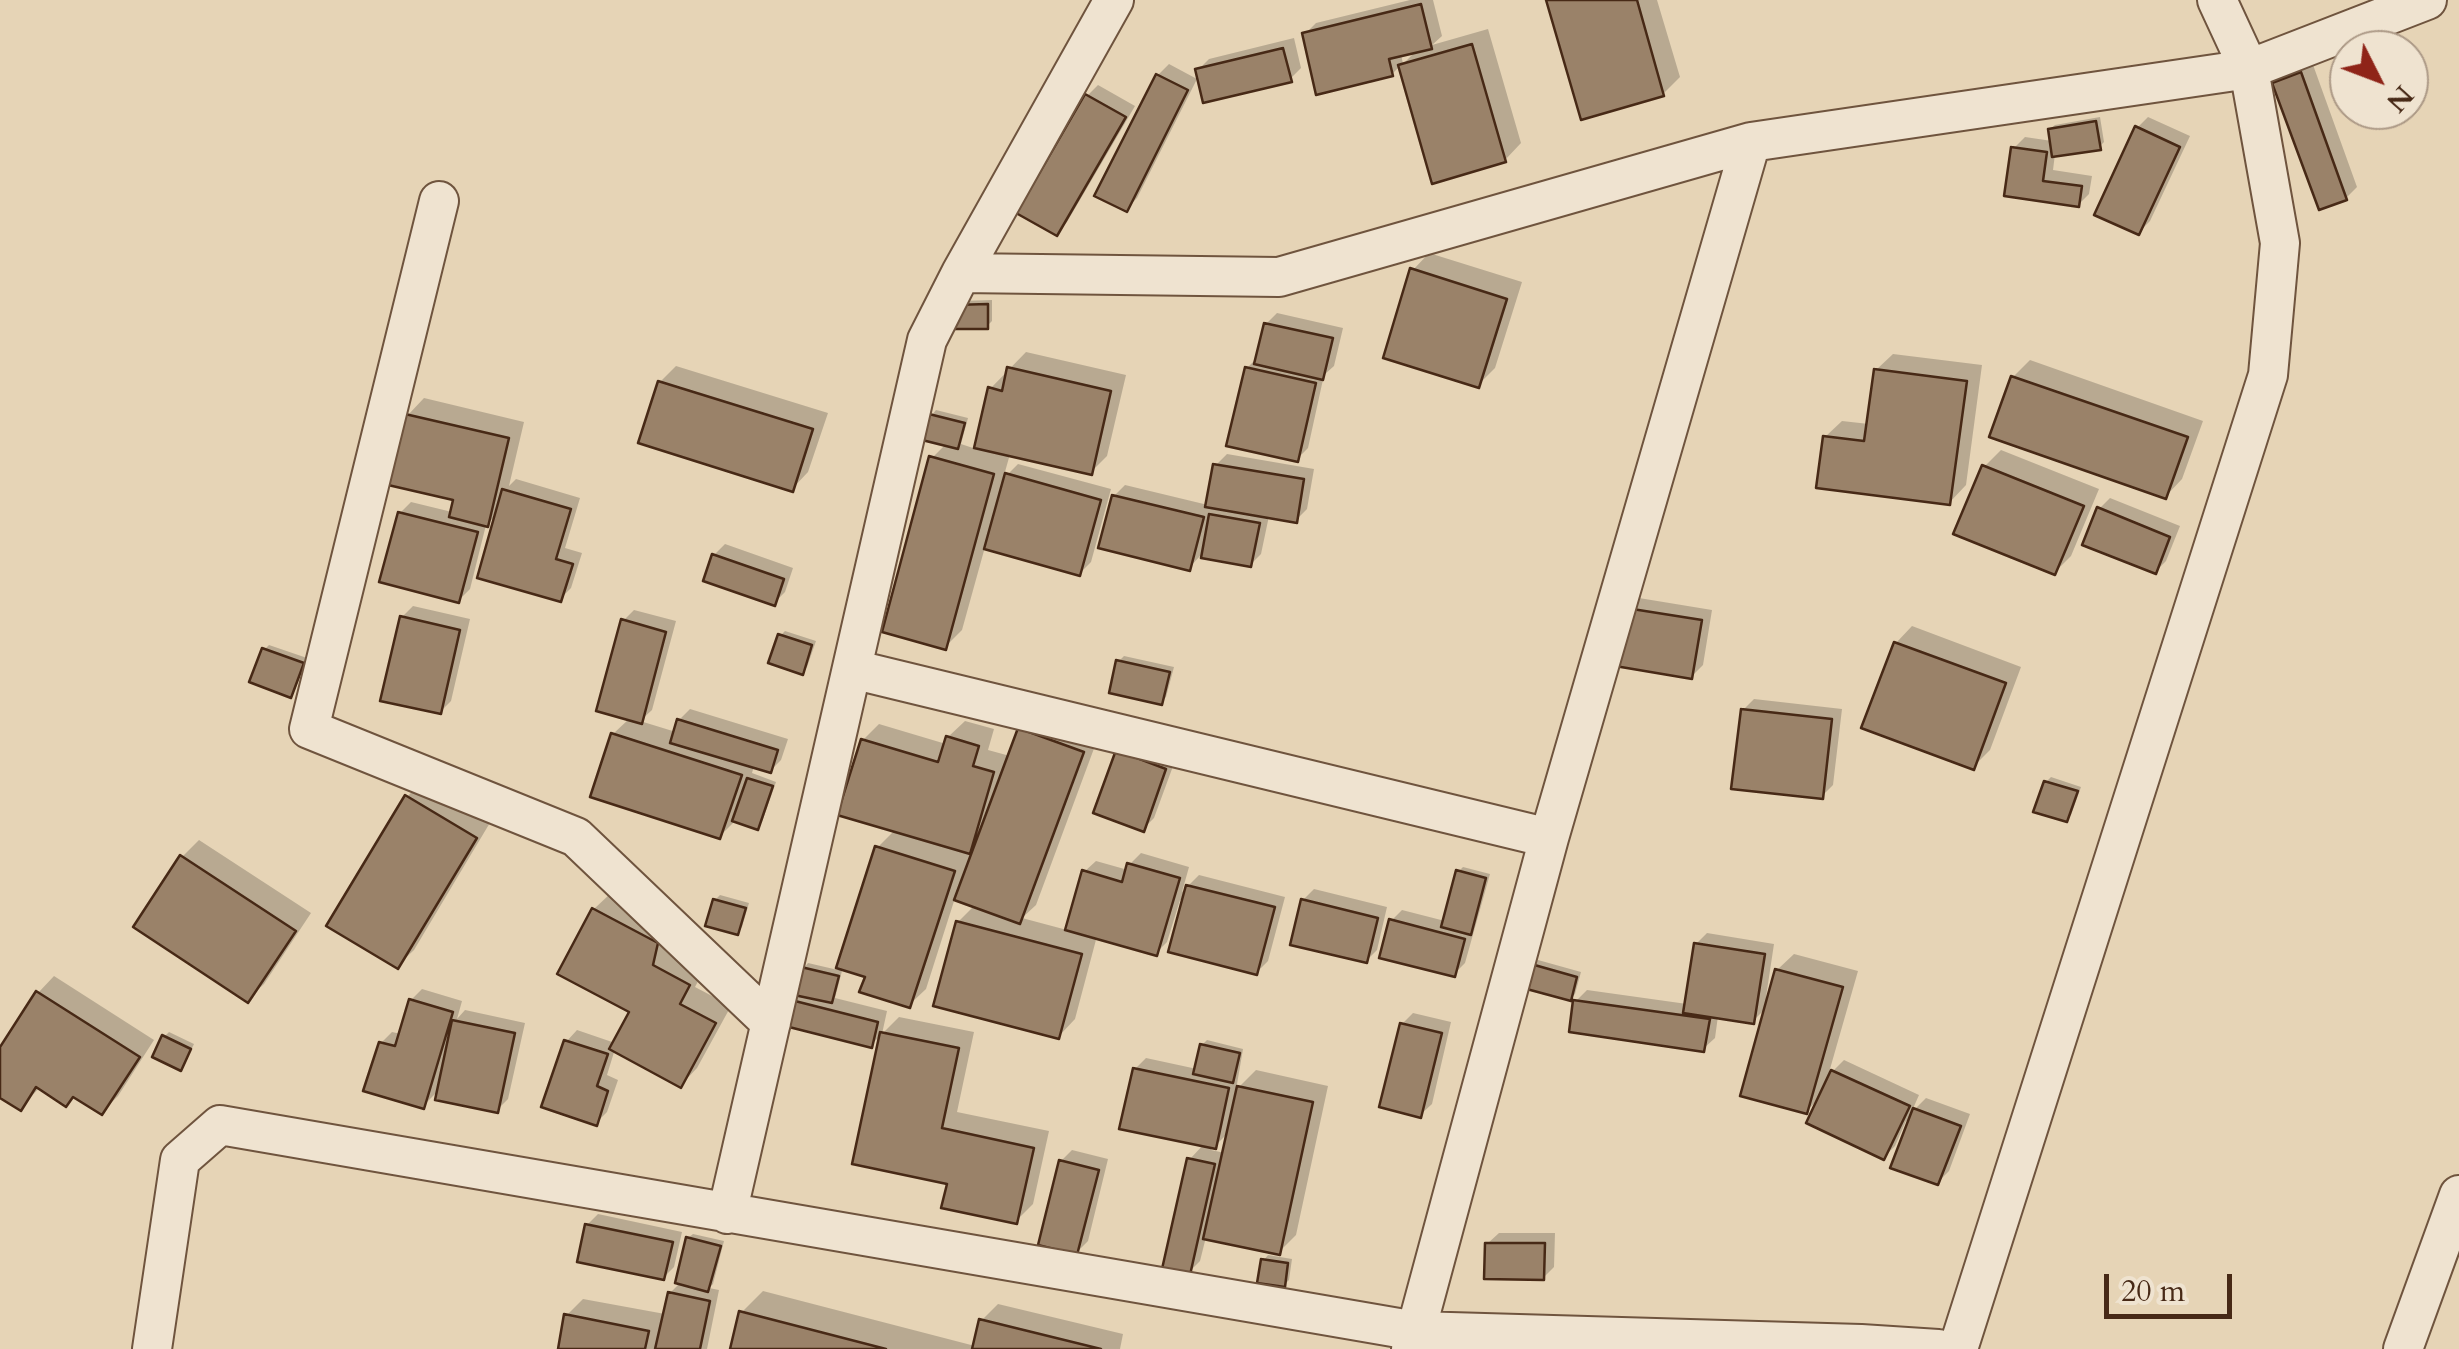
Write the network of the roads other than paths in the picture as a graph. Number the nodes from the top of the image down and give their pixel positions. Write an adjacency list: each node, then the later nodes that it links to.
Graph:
1 (1114, 0): 7 (street)
2 (2216, 0): 4 (street)
3 (2427, 0): 4 (street)
4 (2249, 69): 5 (street); 17 (street)
5 (1752, 142): 7 (street); 9 (street)
6 (440, 202): 10 (street)
7 (961, 273): 8 (street)
8 (852, 669): 9 (street); 10 (street)
9 (1549, 838): 13 (street)
10 (771, 1023): 12 (street)
11 (2459, 1195): 18 (street)
12 (728, 1214): 13 (street); 15 (street)
13 (1414, 1340): 14 (street)
14 (1861, 1346): 16 (street)
15 (152, 1349)
16 (1938, 1349)
17 (1958, 1349)
18 (2404, 1349)

